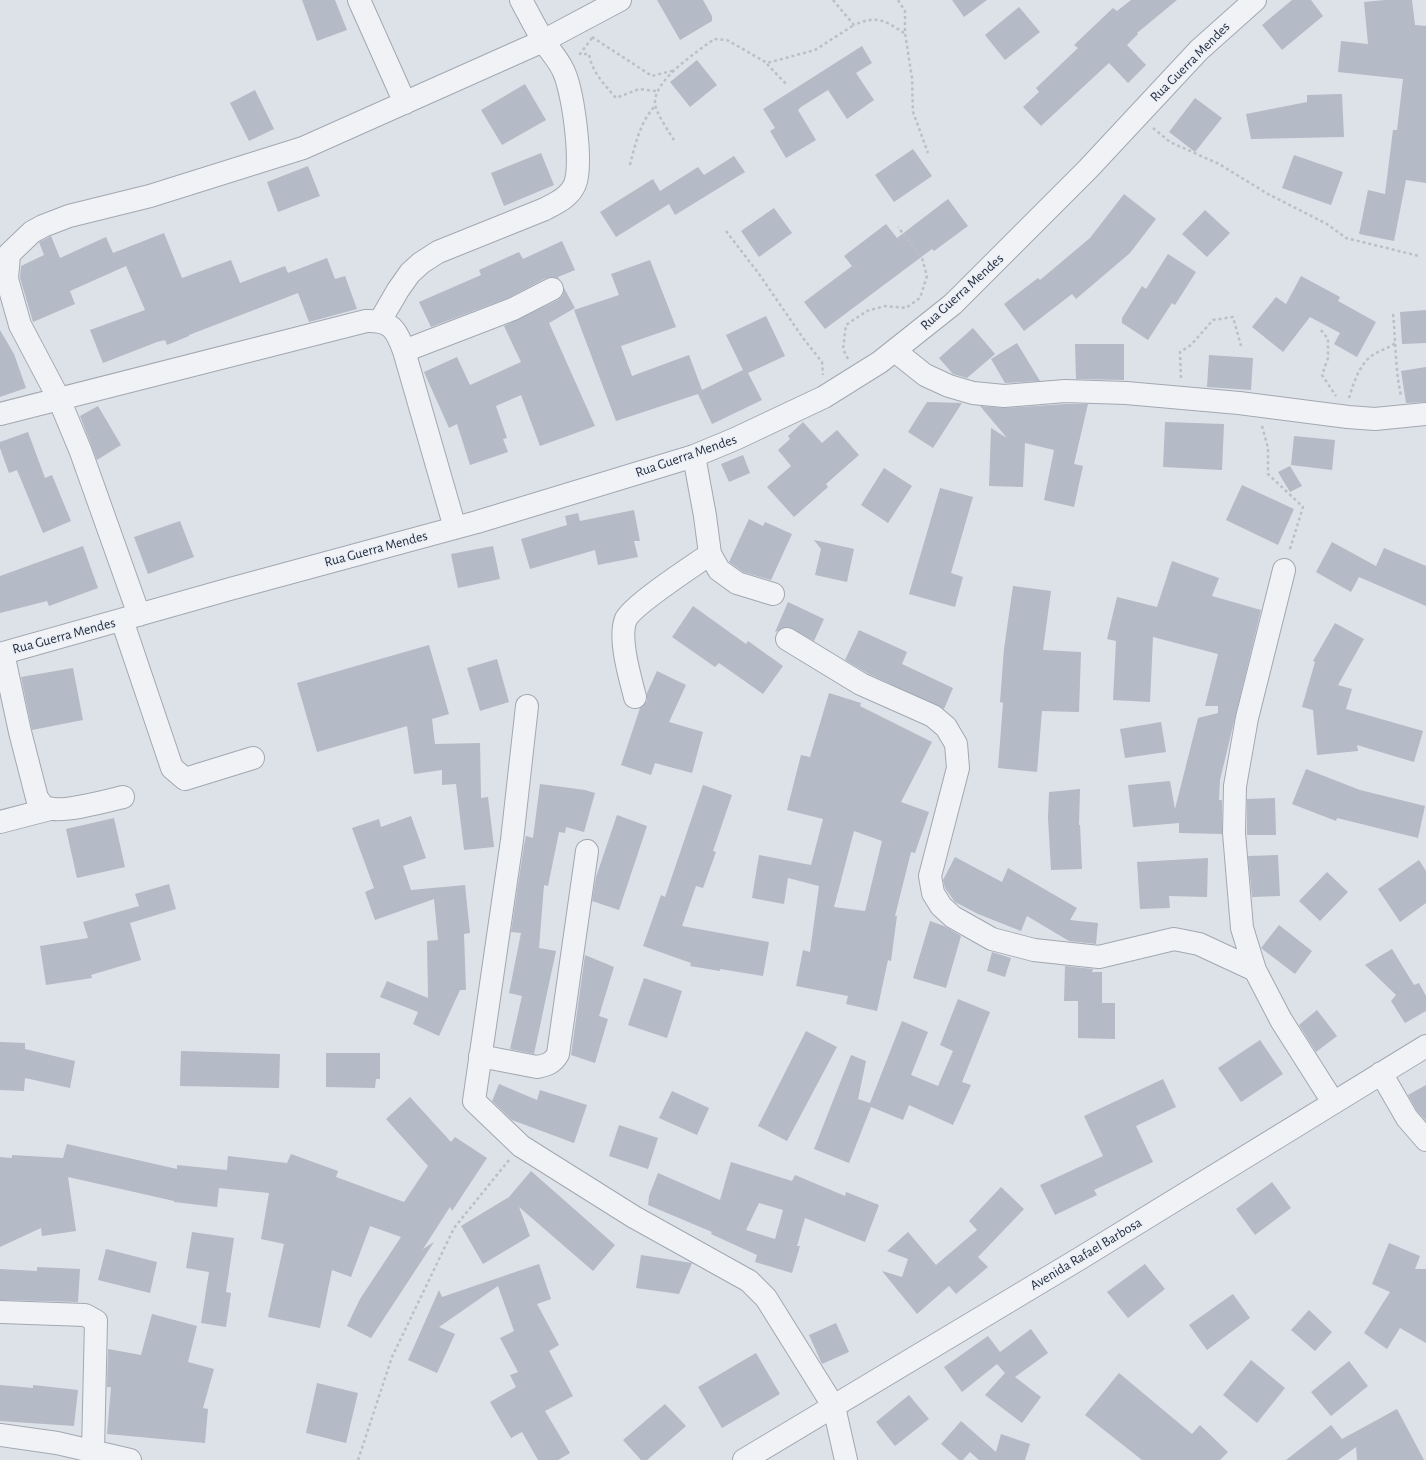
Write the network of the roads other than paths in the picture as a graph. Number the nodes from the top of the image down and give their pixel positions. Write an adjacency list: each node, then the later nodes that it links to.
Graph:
1 (359, 0): 6 (street)
2 (521, 0): 5 (street)
3 (620, 0): 5 (street)
4 (1255, 0): 10 (street, Rua Guerra Mendes)
5 (543, 41): 6 (street); 8 (street)
6 (405, 103): 11 (street)
7 (552, 289): 9 (street)
8 (380, 321): 9 (street); 11 (street)
9 (404, 350): 15 (street)
10 (895, 351): 13 (street); 14 (street, Rua Guerra Mendes)
11 (59, 399): 12 (street); 19 (street)
12 (0, 414)
13 (1416, 415)
14 (694, 456): 15 (street, Rua Guerra Mendes); 16 (street)
15 (454, 528): 19 (street, Rua Guerra Mendes)
16 (710, 554): 18 (street); 22 (street)
17 (1284, 570): 29 (street)
18 (773, 594)
19 (131, 618): 21 (street, Rua Guerra Mendes); 24 (street)
20 (787, 639): 29 (street)
21 (2, 653): 26 (street)
22 (635, 697)
23 (528, 706): 31 (street)
24 (253, 758)
25 (123, 797): 26 (street)
26 (50, 809): 27 (street)
27 (0, 822)
28 (587, 851): 31 (street)
29 (1255, 970): 33 (street)
30 (1426, 1046): 32 (street, Avenida Rafael Barbosa)
31 (480, 1056): 36 (street)
32 (1381, 1073): 33 (street, Avenida Rafael Barbosa); 34 (street)
33 (1333, 1102): 36 (street, Avenida Rafael Barbosa)
34 (1426, 1140)
35 (0, 1312): 38 (street)
36 (834, 1407): 40 (street, Avenida Rafael Barbosa); 41 (street)
37 (0, 1435): 38 (street)
38 (92, 1451): 39 (street)
39 (130, 1460)
40 (744, 1460)
41 (846, 1460)

